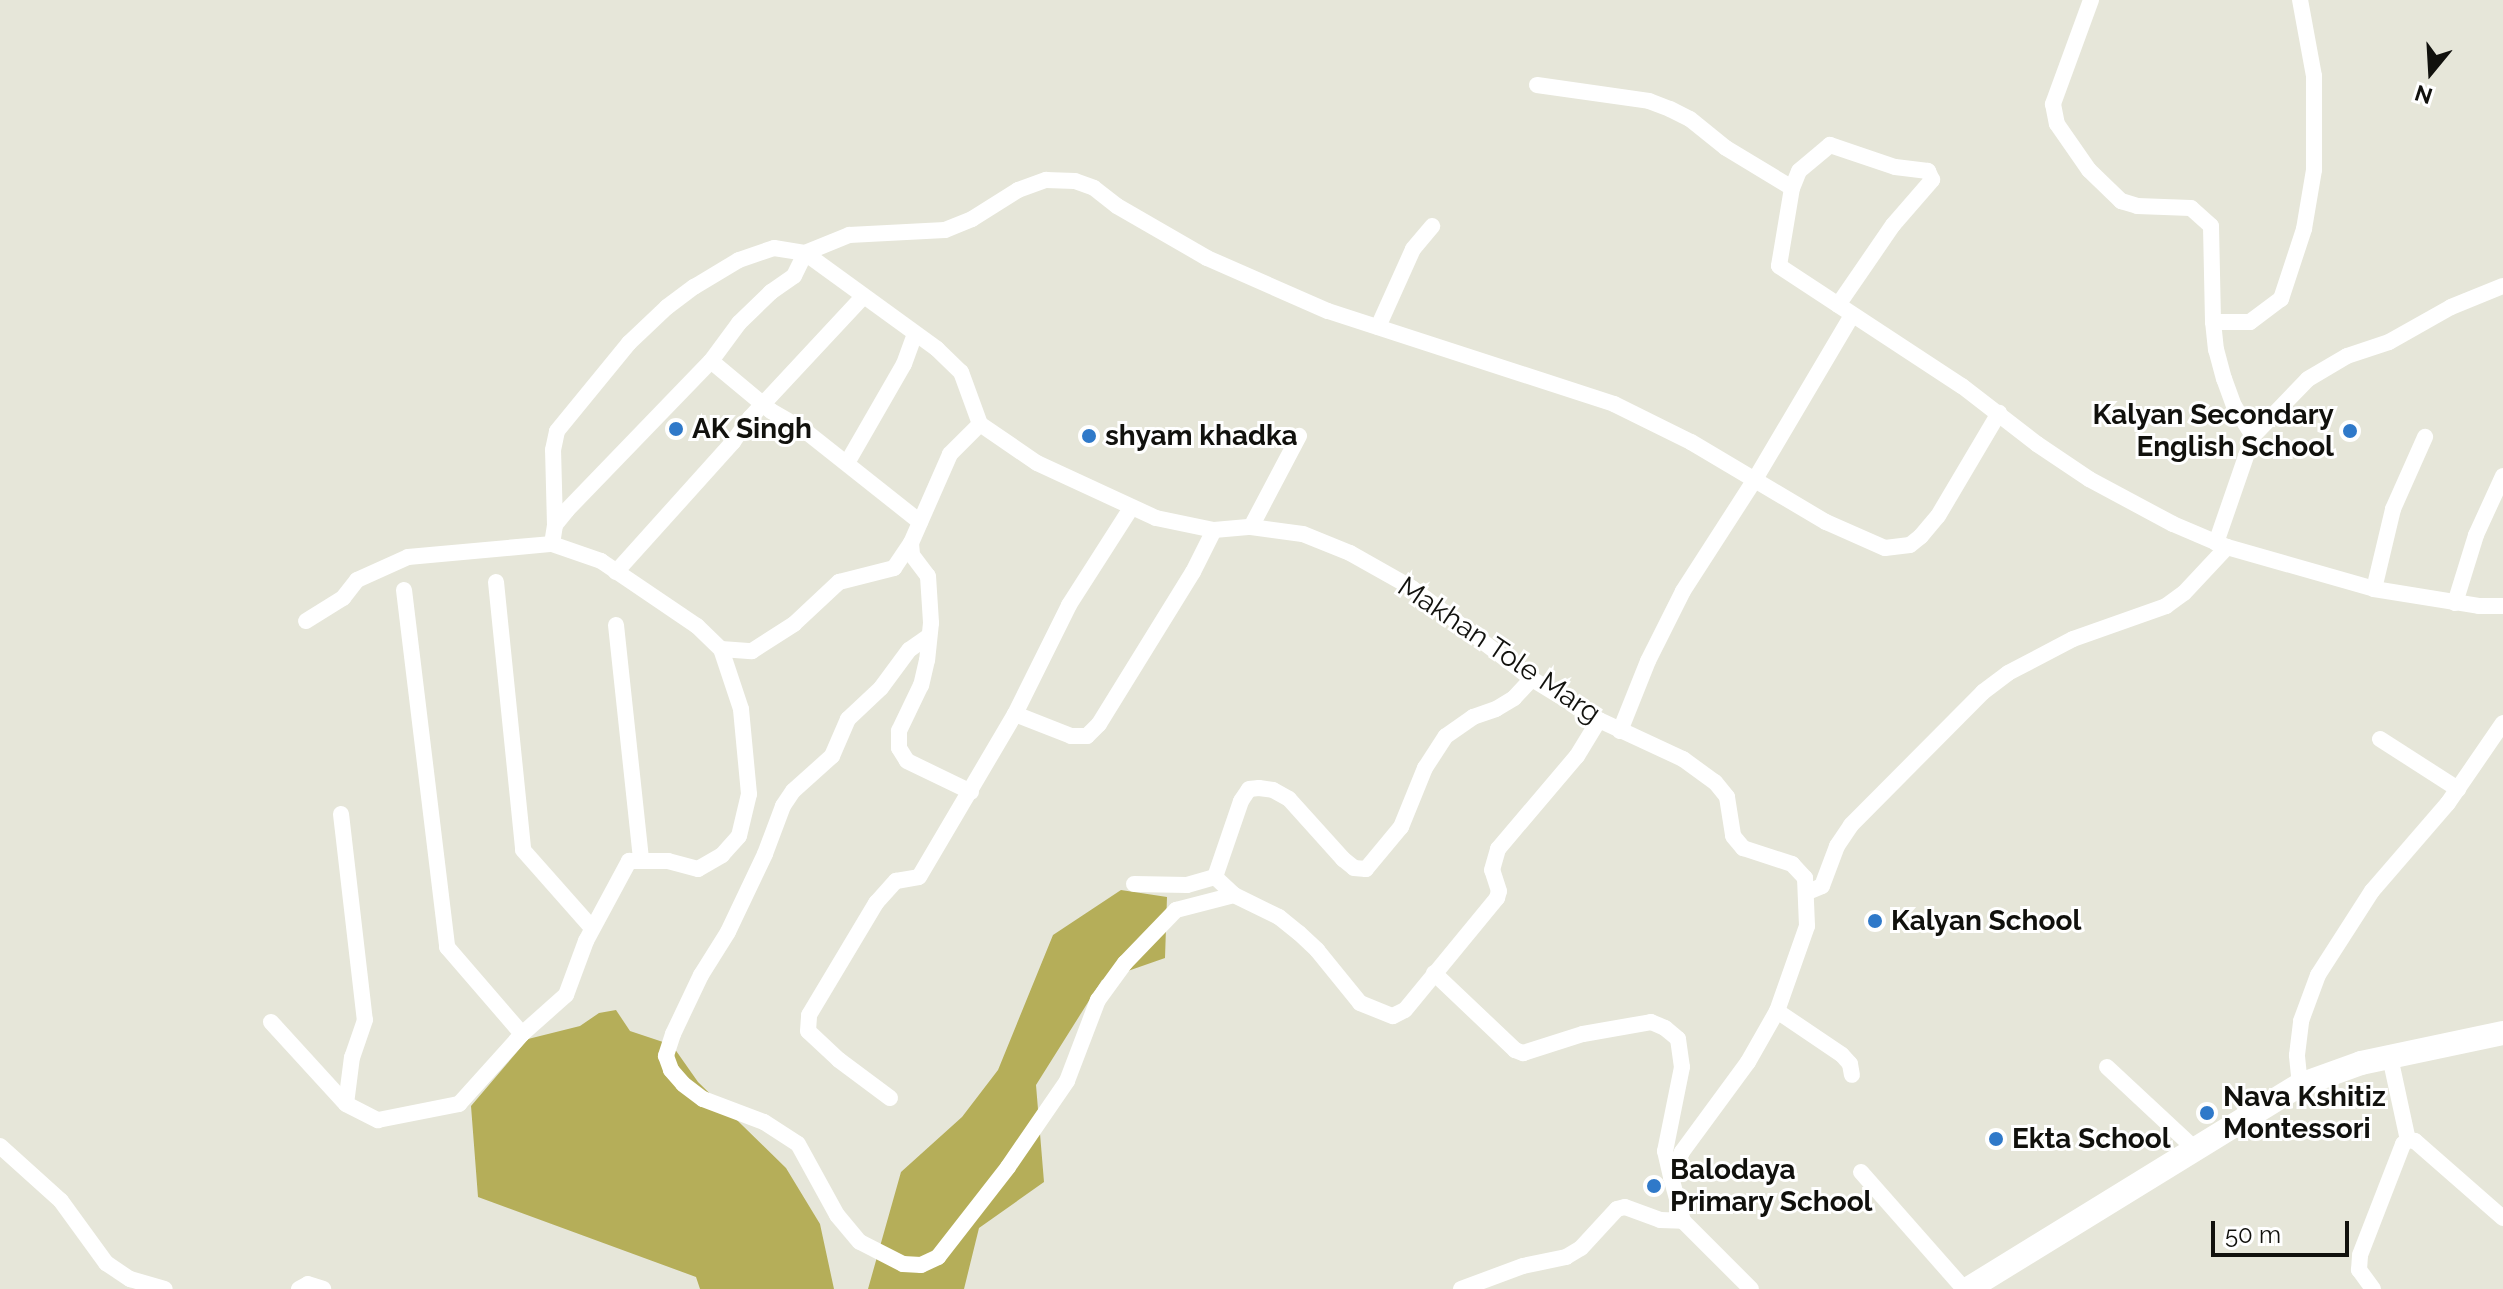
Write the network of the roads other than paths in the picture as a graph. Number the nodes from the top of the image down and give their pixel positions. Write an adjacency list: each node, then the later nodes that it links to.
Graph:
1 (2091, 0): 10 (street)
2 (2300, 0): 10 (street)
3 (1537, 85): 4 (street)
4 (1792, 188): 9 (street); 9 (street)
5 (1432, 226): 11 (street)
6 (805, 253): 8 (street); 11 (street); 13 (street); 25 (street)
7 (2503, 286): 18 (street)
8 (862, 298): 12 (street); 14 (street)
9 (1845, 310): 15 (street); 22 (street)
10 (2213, 322): 18 (street)
11 (1378, 327): 22 (street)
12 (915, 334): 16 (street); 20 (street)
13 (711, 361): 14 (street); 25 (street)
14 (765, 405): 20 (street); 31 (street)
15 (1999, 413): 22 (street); 30 (street)
16 (980, 424): 23 (street, Makhan Tole Marg); 24 (street)
17 (1299, 436): 26 (street)
18 (2253, 436): 30 (street)
19 (2425, 437): 33 (street)
20 (847, 463): 24 (street)
21 (2503, 476): 35 (street)
22 (1754, 481): 45 (street)
23 (1131, 508): 27 (street, Makhan Tole Marg); 42 (street)
24 (920, 522): 28 (street)
25 (555, 525): 29 (street)
26 (1251, 527): 27 (street, Makhan Tole Marg); 41 (street, Makhan Tole Marg)
27 (1214, 530): 42 (street)
28 (911, 543): 39 (street); 40 (street)
29 (552, 544): 31 (street); 37 (street)
30 (2221, 545): 33 (street); 53 (street)
31 (616, 572): 40 (street)
32 (496, 582): 55 (street)
33 (2374, 589): 35 (street)
34 (404, 590): 60 (street)
35 (2455, 603): 36 (street)
36 (2503, 606)
37 (306, 621)
38 (616, 625): 50 (street)
39 (929, 636): 48 (street); 54 (street)
40 (721, 649): 50 (street)
41 (1532, 679): 43 (street, Makhan Tole Marg); 51 (street)
42 (1015, 714): 48 (street)
43 (1599, 720): 45 (street, Makhan Tole Marg); 56 (street)
44 (2503, 723): 47 (street)
45 (1620, 731): 53 (street, Makhan Tole Marg)
46 (2380, 739): 47 (street)
47 (2458, 789): 64 (street)
48 (971, 792): 65 (street)
49 (341, 814): 66 (street)
50 (641, 859): 55 (street)
51 (1215, 877): 52 (street); 54 (street)
52 (1134, 884)
53 (1808, 892): 57 (street)
54 (1234, 895): 56 (street)
55 (592, 928): 60 (street)
56 (1434, 973): 71 (street)
57 (1777, 1011): 63 (street); 71 (street)
58 (271, 1022): 66 (street)
59 (2503, 1033): 61 (main road)
60 (522, 1034): 66 (street)
61 (2390, 1057): 64 (main road); 67 (street)
62 (2107, 1067): 69 (street)
63 (1852, 1075)
64 (2300, 1085): 69 (main road)
65 (890, 1098)
66 (346, 1104)
67 (2408, 1140): 72 (street); 80 (street)
68 (0, 1146): 74 (street)
69 (2196, 1150): 79 (main road)
70 (1861, 1172): 79 (street)
71 (1671, 1177): 73 (street)
72 (2503, 1218)
73 (1683, 1221): 77 (street); 78 (street)
74 (165, 1289)
75 (299, 1289): 76 (street)
76 (323, 1289)
77 (1461, 1289)
78 (1751, 1289)
79 (1966, 1289)
80 (2373, 1289)

